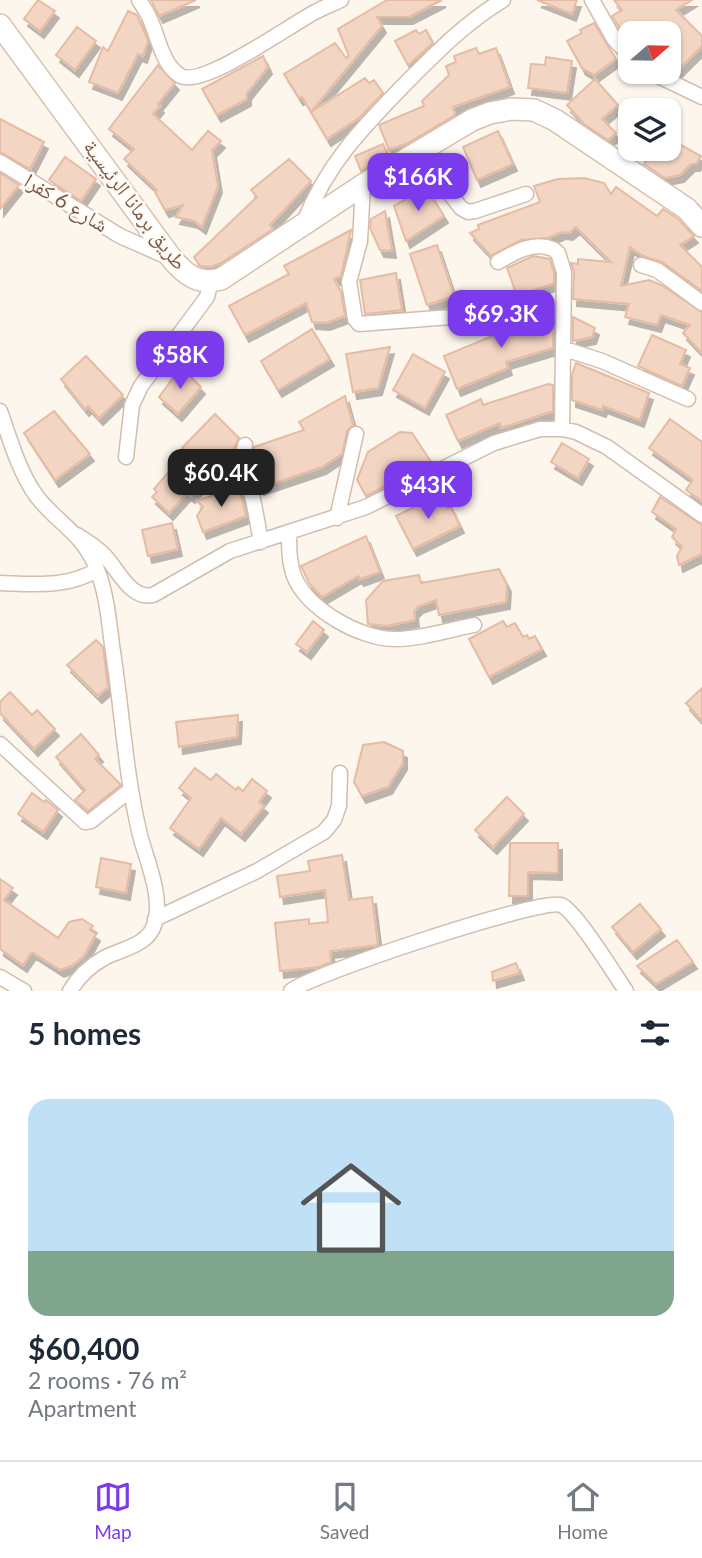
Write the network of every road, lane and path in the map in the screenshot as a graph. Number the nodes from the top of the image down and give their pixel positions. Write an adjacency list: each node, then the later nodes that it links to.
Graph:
1 (139, 0): 5 (street)
2 (341, 0): 5 (street)
3 (503, 0): 14 (street)
4 (592, 0): 7 (street)
5 (312, 6)
6 (0, 24): 16 (main road, طريق برمانا الرئيسية)
7 (618, 43)
8 (675, 84): 9 (street)
9 (702, 97)
10 (417, 152): 12 (main road, طريق برمانا الرئيسية); 13 (street); 15 (main road, طريق برمانا الرئيسية)
11 (0, 162): 16 (street, شارع 6 كفرا)
12 (363, 185): 14 (main road, طريق برمانا الرئيسية); 21 (street)
13 (526, 194)
14 (304, 222): 19 (main road, طريق برمانا الرئيسية)
15 (702, 226)
16 (172, 259): 19 (main road, طريق برمانا الرئيسية)
17 (498, 262): 22 (street)
18 (641, 265): 20 (street)
19 (211, 281): 28 (street)
20 (702, 303)
21 (477, 315)
22 (565, 349): 23 (street); 25 (street)
23 (688, 399)
24 (0, 411): 32 (street)
25 (562, 429): 29 (street); 30 (street)
26 (356, 434): 30 (street)
27 (245, 445): 33 (street)
28 (126, 457)
29 (702, 514)
30 (337, 518): 31 (street)
31 (289, 533): 33 (street); 36 (street)
32 (78, 535): 33 (street); 34 (street)
33 (261, 542)
34 (97, 569): 35 (street); 39 (street)
35 (0, 583)
36 (474, 625)
37 (0, 744): 39 (street)
38 (340, 773): 40 (street)
39 (130, 790): 40 (street)
40 (155, 919): 43 (street)
41 (0, 977): 42 (street)
42 (24, 991)
43 (70, 991)
44 (291, 991): 45 (street)
45 (626, 991)

